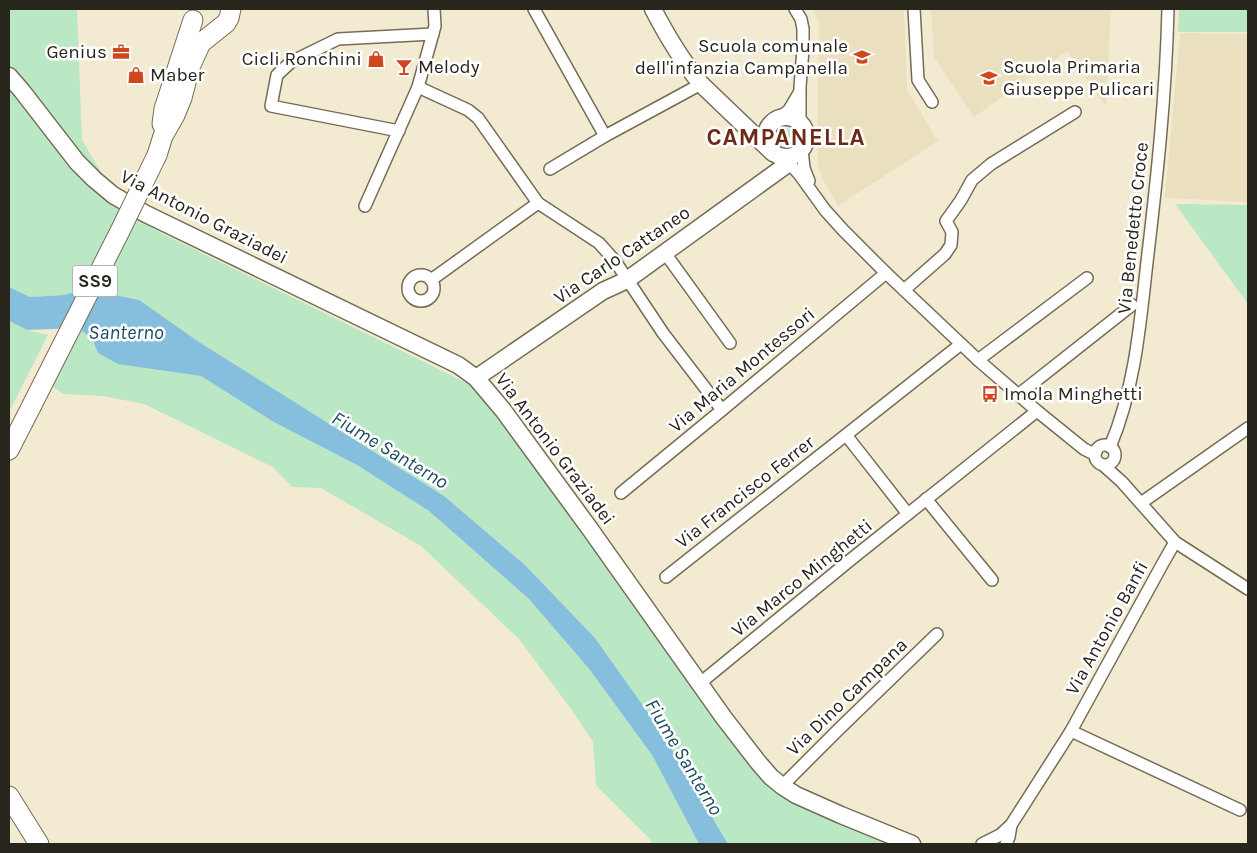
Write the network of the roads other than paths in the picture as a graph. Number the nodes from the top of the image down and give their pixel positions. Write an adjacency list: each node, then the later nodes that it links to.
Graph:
1 (434, 9): 9 (street)
2 (534, 9): 23 (street)
3 (653, 9): 12 (street)
4 (795, 9): 14 (street)
5 (914, 9): 16 (street)
6 (1168, 9): 46 (street, Via Benedetto Croce)
7 (191, 14): 8 (main road); 10 (main road, SS9)
8 (231, 14): 15 (main road, SS9)
9 (433, 34): 13 (street); 21 (street)
10 (177, 67): 15 (main road); 22 (main road, SS9)
11 (9, 76): 40 (street, Via Antonio Graziadei)
12 (702, 84): 18 (street); 23 (street)
13 (418, 88): 21 (street); 28 (street)
14 (800, 92): 19 (street); 20 (street)
15 (182, 98): 22 (main road, SS9)
16 (932, 102)
17 (1075, 112): 35 (street)
18 (736, 117): 19 (street); 25 (street)
19 (777, 119): 20 (street); 25 (street)
20 (800, 122): 24 (street)
21 (399, 131): 29 (street)
22 (163, 136): 47 (main road, SS9, bridge)
23 (605, 136): 26 (street)
24 (802, 149): 25 (street, Via Carlo Cattaneo); 27 (street)
25 (781, 158): 27 (street); 30 (street, Via Carlo Cattaneo)
26 (550, 169)
27 (812, 192): 31 (street)
28 (538, 203): 33 (street); 34 (street)
29 (365, 206)
30 (665, 253): 34 (street, Via Carlo Cattaneo); 37 (street)
31 (886, 273): 35 (street); 42 (street, Via Maria Montessori)
32 (1087, 278): 39 (street)
33 (431, 280)
34 (627, 280): 40 (street, Via Carlo Cattaneo); 42 (street)
35 (904, 290): 38 (street)
36 (1132, 305): 41 (street)
37 (730, 344)
38 (960, 344): 39 (street); 45 (street, Via Francisco Ferrer)
39 (978, 360): 41 (street)
40 (476, 378): 59 (street, Via Antonio Graziadei)
41 (1018, 395): 43 (street)
42 (722, 410): 50 (street, Via Maria Montessori)
43 (1036, 411): 48 (street); 51 (street, Via Marco Minghetti)
44 (1248, 428): 52 (street)
45 (846, 435): 53 (street); 55 (street, Via Francisco Ferrer)
46 (1110, 448): 48 (street); 49 (street)
47 (9, 450)
48 (1096, 452): 49 (street)
49 (1108, 463): 52 (street)
50 (620, 493)
51 (926, 499): 53 (street, Via Marco Minghetti); 56 (street)
52 (1141, 503): 54 (street)
53 (908, 514): 59 (street, Via Marco Minghetti)
54 (1175, 542): 57 (street); 60 (street, Via Antonio Banfi)
55 (666, 578)
56 (992, 580)
57 (1245, 583)
58 (938, 634): 61 (street, Via Dino Campana)
59 (699, 684): 61 (street, Via Antonio Graziadei)
60 (1071, 731): 63 (street); 64 (street, Via Antonio Banfi)
61 (782, 786): 67 (street, Via Antonio Graziadei)
62 (9, 796): 66 (main road)
63 (1240, 810)
64 (1009, 838): 65 (street, Via Antonio Banfi)
65 (991, 842): 68 (street, Via Antonio Banfi)
66 (39, 844)
67 (912, 844)
68 (982, 844)

